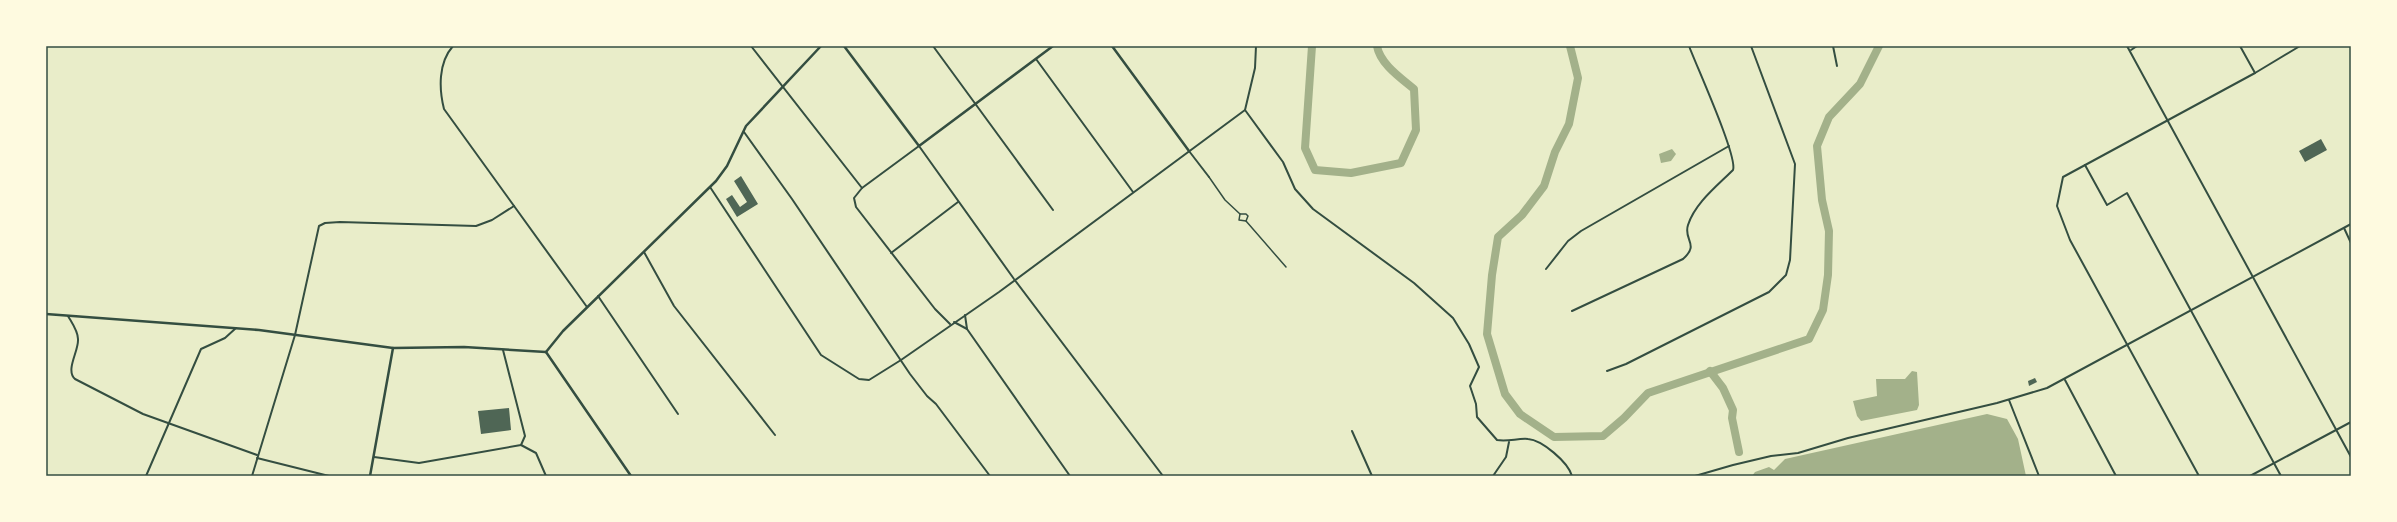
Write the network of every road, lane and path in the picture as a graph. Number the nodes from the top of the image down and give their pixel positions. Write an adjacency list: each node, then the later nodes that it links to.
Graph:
1 (453, 46): 34 (street)
2 (751, 46): 20 (street)
3 (821, 46): 20 (street)
4 (844, 46): 25 (street)
5 (933, 46): 21 (street)
6 (1053, 46): 17 (street)
7 (1112, 46): 27 (street)
8 (1256, 46): 22 (street)
9 (1689, 46): 26 (street)
10 (1751, 46): 64 (street)
11 (1833, 46): 18 (street)
12 (2127, 46): 16 (street)
13 (2138, 46): 16 (street)
14 (2240, 46): 19 (street)
15 (2300, 46): 19 (street)
16 (2131, 50): 23 (street)
17 (1036, 59): 21 (street); 32 (street)
18 (1837, 66)
19 (2255, 73): 23 (street)
20 (784, 87): 24 (street); 31 (street)
21 (975, 104): 25 (street); 35 (street)
22 (1245, 110): 27 (street); 73 (street)
23 (2166, 120): 28 (street); 45 (street)
24 (743, 131): 30 (street); 63 (street)
25 (919, 146): 31 (street); 33 (street)
26 (1729, 146): 44 (street); 49 (street)
27 (1189, 151): 29 (street); 32 (street)
28 (2085, 165): 50 (street); 59 (street)
29 (1209, 177): 36 (street)
30 (710, 187): 41 (street); 63 (street)
31 (862, 188): 42 (street)
32 (1133, 192): 46 (street)
33 (958, 202): 42 (street); 46 (street)
34 (514, 206): 48 (street); 58 (street)
35 (1053, 210)
36 (1240, 214): 37 (street); 37 (street)
37 (1246, 221): 43 (street)
38 (2351, 224): 39 (street)
39 (2344, 228): 40 (street); 45 (street)
40 (2351, 243)
41 (643, 251): 47 (street); 72 (street)
42 (891, 253): 55 (street)
43 (1286, 267)
44 (1546, 269)
45 (2253, 276): 50 (street); 71 (street)
46 (1014, 279): 52 (street); 87 (street)
47 (598, 296): 48 (street); 67 (street)
48 (587, 307): 62 (street)
49 (1572, 311)
50 (2190, 311): 59 (street); 78 (street)
51 (46, 314): 53 (street)
52 (965, 315): 54 (street); 57 (street)
53 (68, 316): 56 (street); 69 (street)
54 (954, 322): 55 (street); 57 (street)
55 (950, 324): 63 (street)
56 (236, 328): 58 (street); 69 (street)
57 (967, 329): 86 (street)
58 (295, 335): 60 (street); 75 (street)
59 (2127, 345): 65 (street); 94 (street)
60 (393, 348): 61 (street); 76 (street)
61 (503, 350): 62 (street); 74 (street)
62 (546, 352): 84 (street)
63 (902, 360): 85 (street)
64 (1607, 370)
65 (2065, 380): 66 (street); 93 (street)
66 (2009, 400): 91 (street); 92 (street)
67 (678, 414)
68 (2351, 422): 71 (street)
69 (168, 424): 75 (street); 79 (street)
70 (1352, 431): 88 (street)
71 (2337, 431): 77 (street); 78 (street)
72 (775, 435)
73 (1509, 442): 89 (street); 90 (street)
74 (521, 445): 76 (street); 83 (street)
75 (257, 457): 80 (street); 81 (street)
76 (374, 457): 82 (street)
77 (2351, 457)
78 (2273, 462): 95 (street); 96 (street)
79 (146, 476)
80 (252, 476)
81 (329, 476)
82 (370, 476)
83 (546, 476)
84 (632, 476)
85 (990, 476)
86 (1070, 476)
87 (1163, 476)
88 (1372, 476)
89 (1493, 476)
90 (1572, 476)
91 (1695, 476)
92 (2039, 476)
93 (2116, 476)
94 (2199, 476)
95 (2250, 476)
96 (2281, 476)

